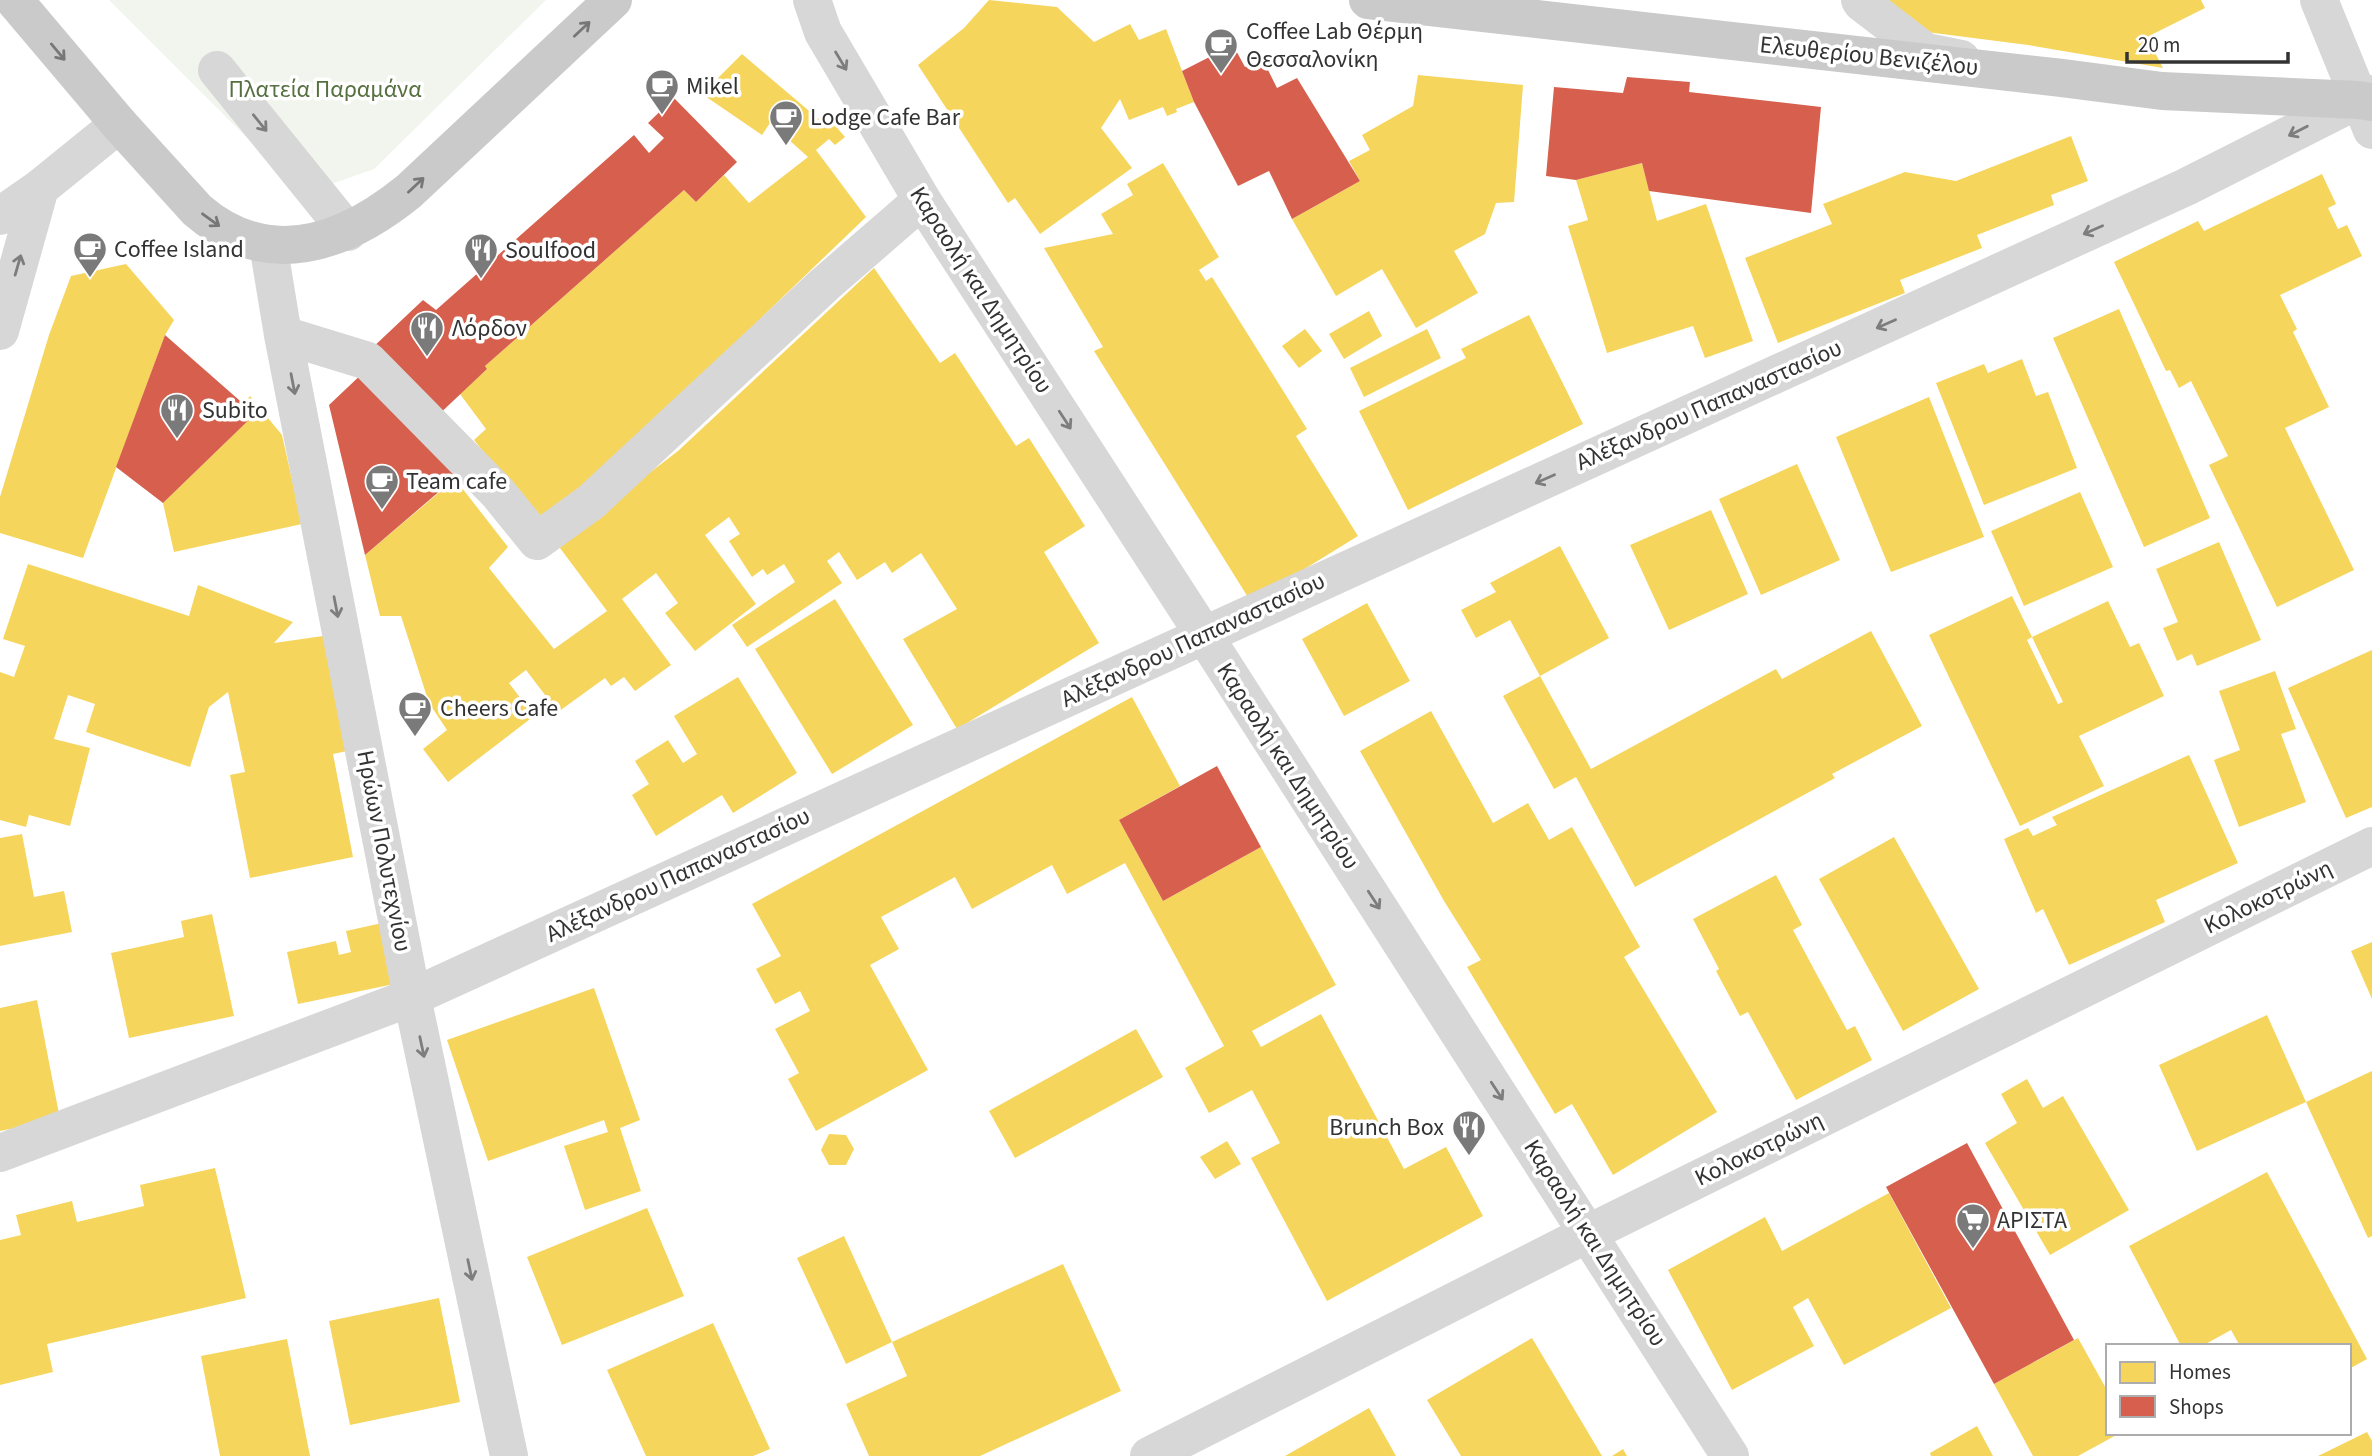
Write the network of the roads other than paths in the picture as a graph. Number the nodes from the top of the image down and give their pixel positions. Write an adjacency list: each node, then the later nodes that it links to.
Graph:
1 (14, 0): 10 (main road, one-way to 10)
2 (612, 0): 14 (main road, one-way to 2)
3 (811, 0): 12 (street, Καραολή και Δημητρίου, one-way to 12)
4 (1367, 0): 8 (main road, Ελευθερίου Βενιζέλου)
5 (1860, 0): 8 (street)
6 (2319, 0): 9 (street)
7 (217, 70): 14 (street, one-way to 14)
8 (2062, 78): 9 (main road, Ελευθερίου Βενιζέλου)
9 (2369, 106): 18 (street, Αλέξανδρου Παπαναστασίου, one-way to 18)
10 (120, 124): 11 (street); 15 (main road, one-way to 15)
11 (40, 188): 13 (street); 16 (street, one-way to 11)
12 (922, 200): 17 (street); 18 (street, Καραολή και Δημητρίου, one-way to 18)
13 (0, 216)
14 (348, 232): 15 (main road)
15 (268, 244): 17 (street, Ηρώων Πολυτεχνίου)
16 (0, 331)
17 (283, 335): 20 (street, Ηρώων Πολυτεχνίου, one-way to 20)
18 (1204, 635): 20 (street, Αλέξανδρου Παπαναστασίου); 22 (street, Καραολή και Δημητρίου, one-way to 22)
19 (2372, 846): 22 (street, Κολοκοτρώνη)
20 (412, 997): 21 (street, Αλέξανδρου Παπαναστασίου); 23 (street, Ηρώων Πολυτεχνίου, one-way to 23)
21 (0, 1153)
22 (1589, 1233): 24 (street, Κολοκοτρώνη); 25 (street, Καραολή και Δημητρίου)
23 (509, 1456)
24 (1149, 1456)
25 (1730, 1456)

